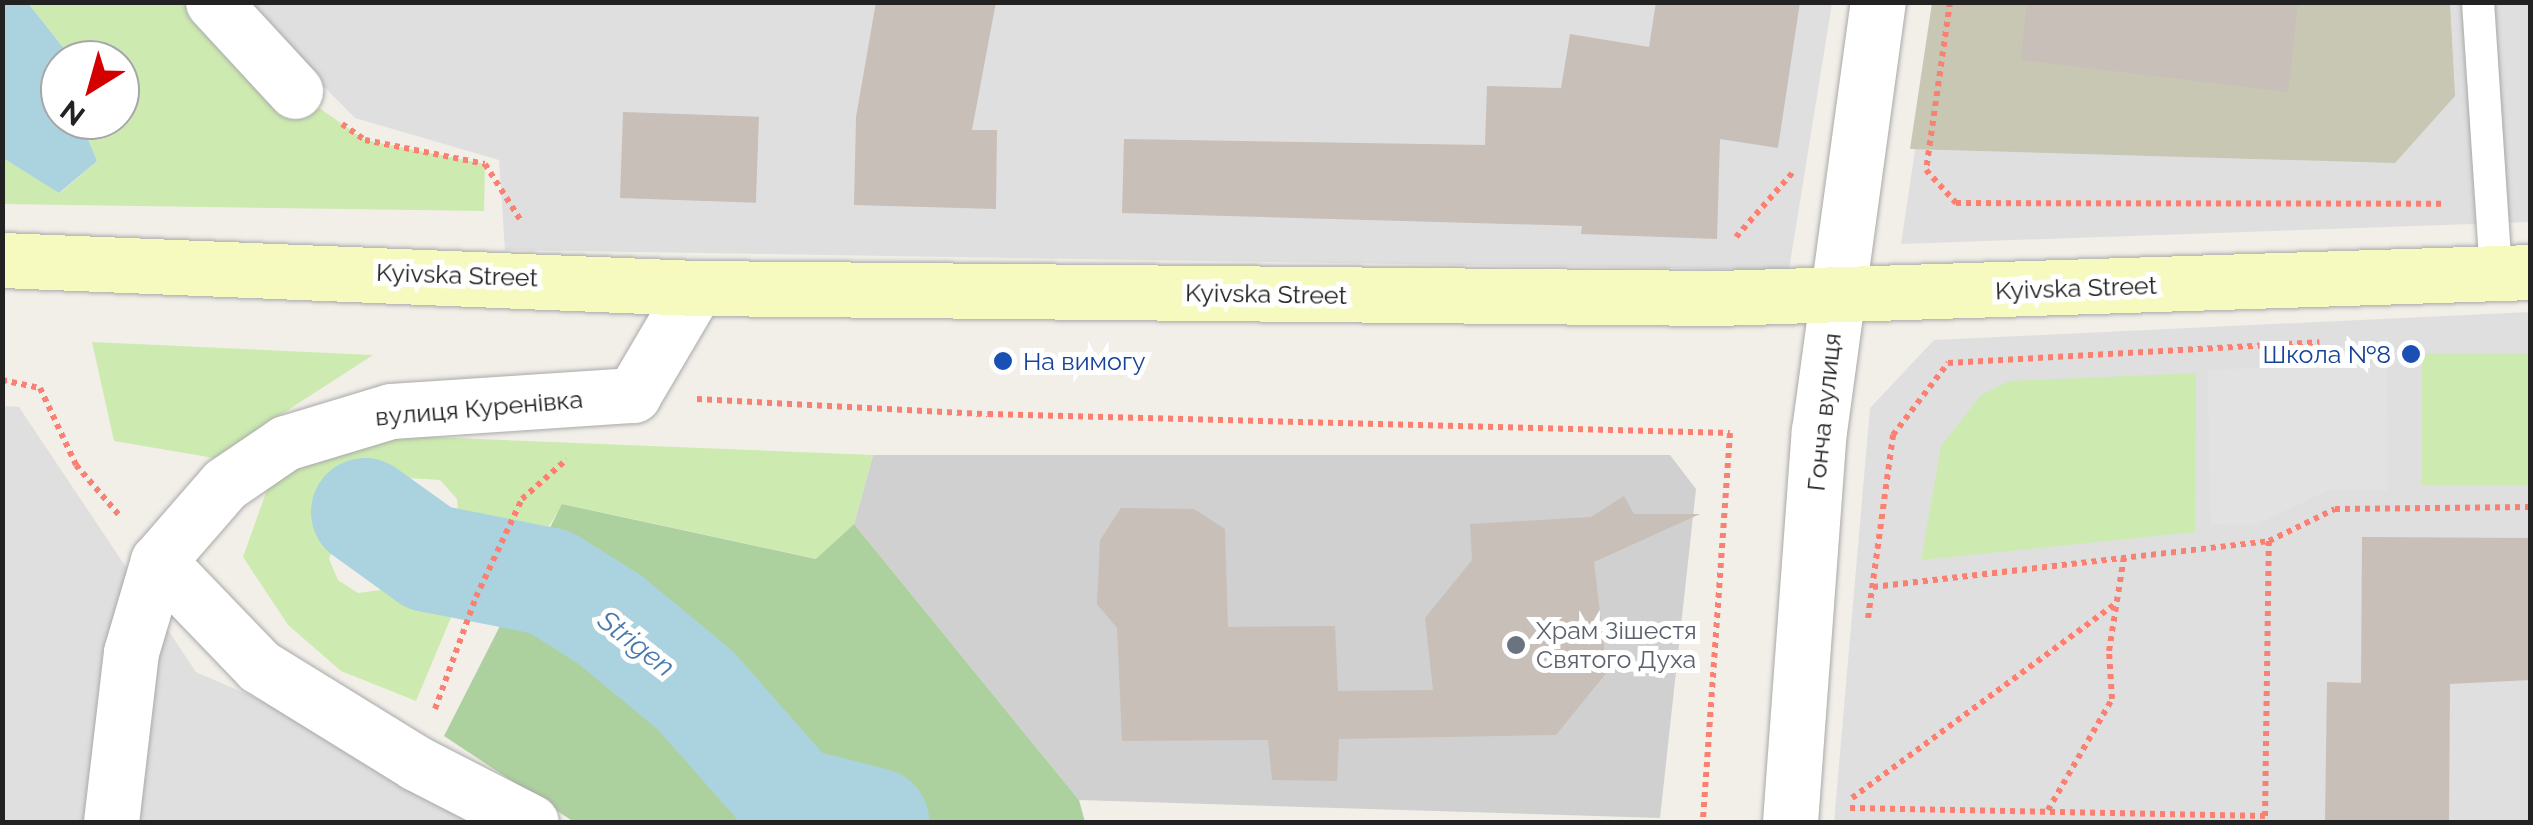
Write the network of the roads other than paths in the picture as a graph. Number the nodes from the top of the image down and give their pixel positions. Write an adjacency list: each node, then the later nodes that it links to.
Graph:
1 (213, 2): 4 (street)
2 (1878, 2): 8 (street, Гонча вулиця)
3 (2478, 2): 6 (lane)
4 (296, 91)
5 (2, 260): 7 (main road, Kyivska Street)
6 (2514, 273): 8 (main road, Kyivska Street)
7 (696, 288): 8 (main road, Kyivska Street); 9 (street, вулиця Куренівка)
8 (1838, 294): 10 (street, Гонча вулиця)
9 (158, 561): 11 (street, вулиця Куренівка); 12 (street)
10 (1814, 815)
11 (111, 822)
12 (530, 822)

